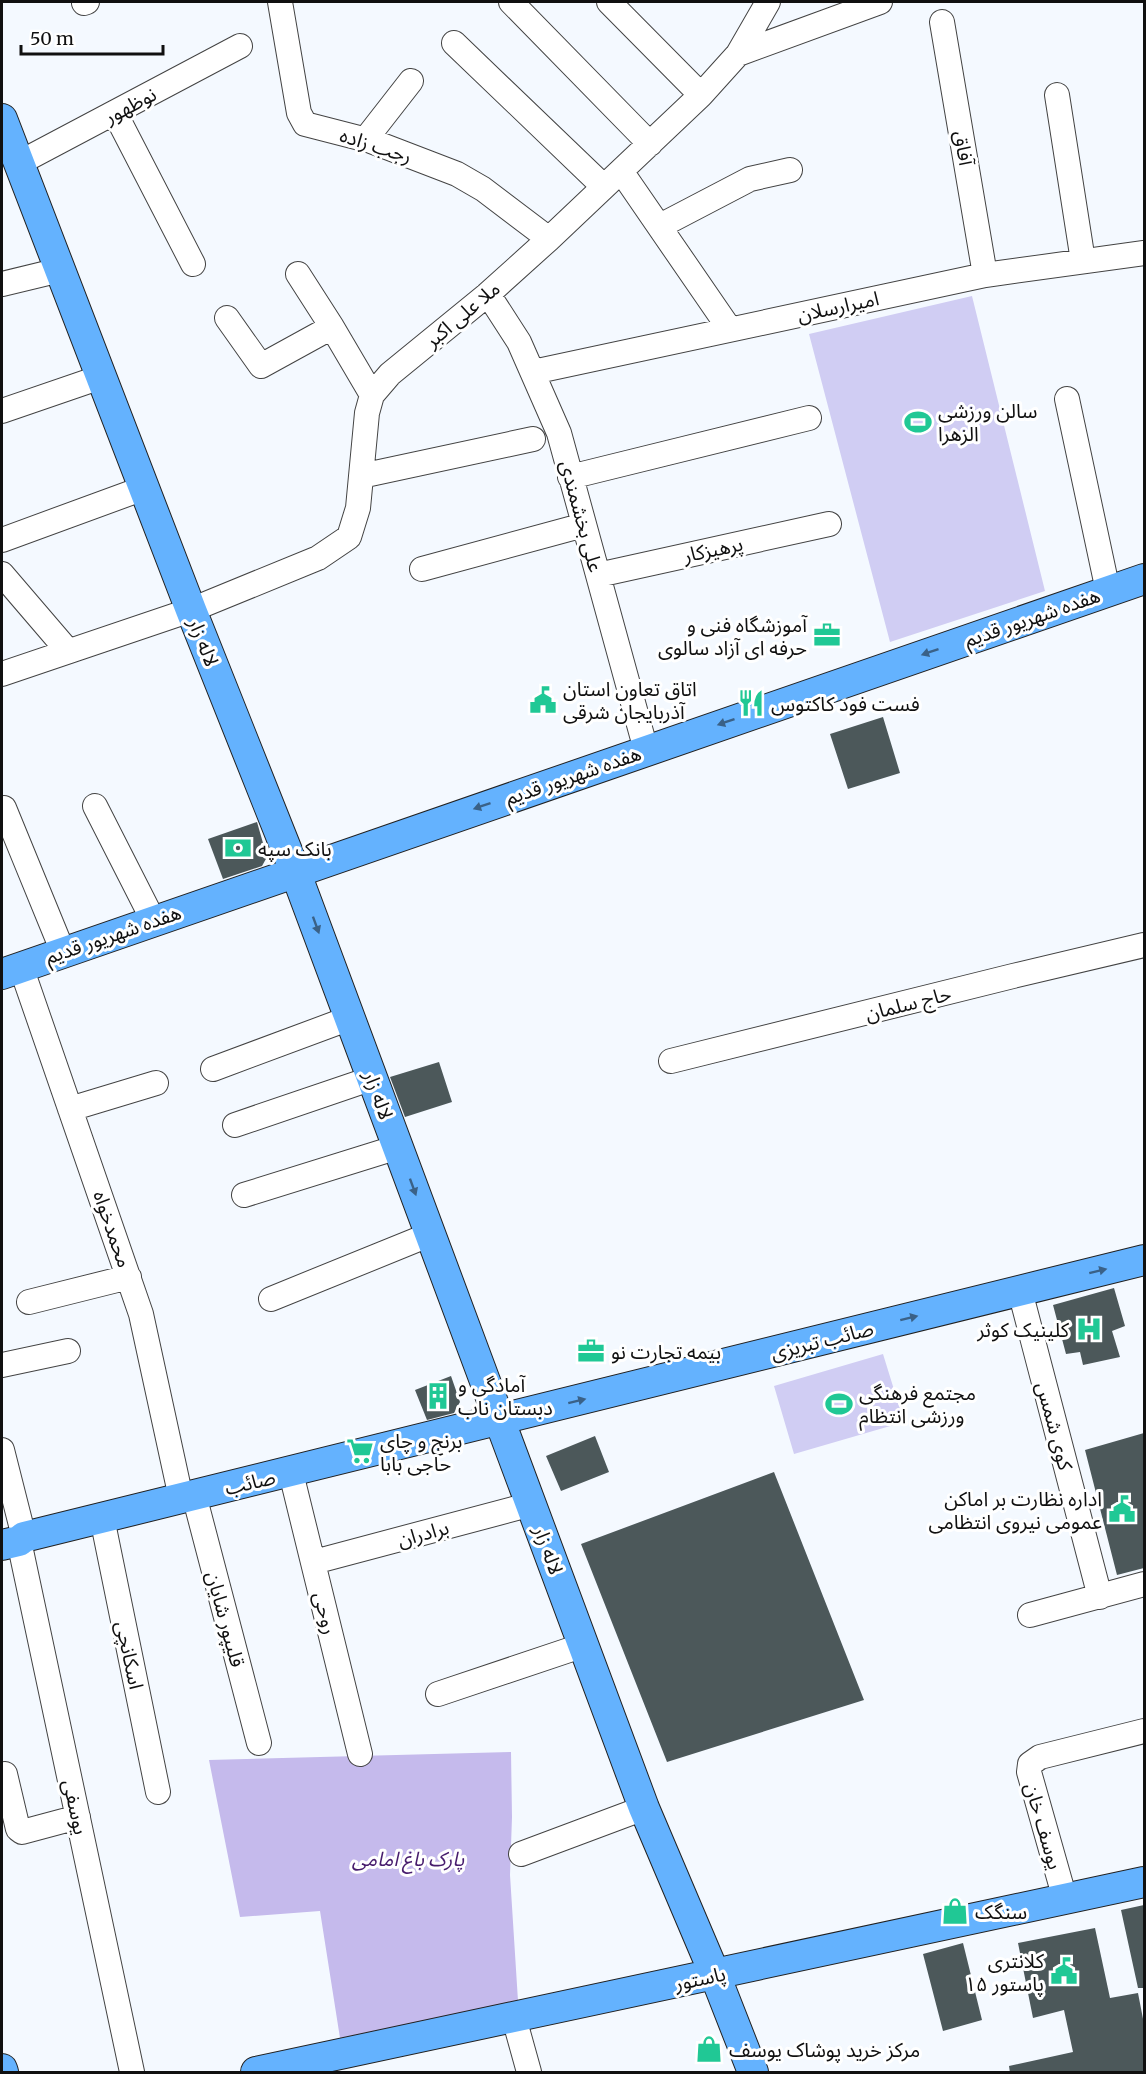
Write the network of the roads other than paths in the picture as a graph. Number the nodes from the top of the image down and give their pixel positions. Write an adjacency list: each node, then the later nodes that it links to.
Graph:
1 (280, 2): 15 (street, رجب زاده)
2 (511, 2): 16 (street)
3 (609, 2): 11 (street)
4 (768, 2): 9 (street, ملا علی اکبر)
5 (880, 2): 9 (street)
6 (942, 22): 27 (street, آفاق)
7 (454, 43): 19 (street)
8 (240, 46): 13 (street, نوظهور)
9 (738, 54): 11 (street, ملا علی اکبر)
10 (411, 81): 15 (street)
11 (701, 95): 16 (street, ملا علی اکبر)
12 (1057, 95): 23 (street)
13 (115, 113): 17 (street, نوظهور); 24 (street)
14 (2, 119): 17 (main road, لاله زار)
15 (365, 140): 21 (street, رجب زاده)
16 (650, 144): 19 (street, ملا علی اکبر)
17 (19, 163): 25 (main road, لاله زار)
18 (790, 170): 20 (street)
19 (612, 179): 20 (street); 21 (street, ملا علی اکبر)
20 (660, 226): 32 (street)
21 (549, 239): 29 (street, ملا علی اکبر)
22 (1144, 253): 23 (street, امیرارسلان)
23 (1083, 261): 27 (street, امیرارسلان)
24 (193, 264)
25 (60, 270): 28 (street); 34 (main road, لاله زار)
26 (298, 274): 31 (street)
27 (985, 275): 32 (street, امیرارسلان)
28 (2, 284)
29 (488, 294): 33 (street, علی بخشمندی); 35 (street, ملا علی اکبر)
30 (227, 318): 31 (street)
31 (332, 327): 35 (street)
32 (729, 328): 33 (street, امیرارسلان)
33 (533, 372): 41 (street, علی بخشمندی)
34 (101, 377): 37 (street); 42 (main road, لاله زار)
35 (372, 395): 40 (street, ملا علی اکبر)
36 (1066, 399): 50 (street)
37 (2, 411)
38 (809, 418): 41 (street)
39 (533, 439): 40 (street)
40 (361, 476): 51 (street, ملا علی اکبر)
41 (570, 477): 44 (street, علی بخشمندی)
42 (144, 488): 45 (street); 51 (main road, لاله زار)
43 (829, 524): 48 (street, پرهیزکار)
44 (584, 525): 46 (street); 48 (street, علی بخشمندی)
45 (2, 540)
46 (422, 569)
47 (2, 574): 52 (street)
48 (598, 575): 54 (street, علی بخشمندی)
49 (1144, 579): 50 (main road, هفده شهریور قدیم)
50 (1108, 591): 54 (main road, هفده شهریور قدیم, one-way to 54)
51 (191, 610): 52 (street, ملا علی اکبر); 57 (main road, لاله زار)
52 (68, 651): 53 (street, ملا علی اکبر)
53 (2, 674)
54 (646, 750): 57 (main road, هفده شهریور قدیم, one-way to 57)
55 (95, 806): 58 (street)
56 (4, 808): 60 (street)
57 (296, 871): 58 (main road, هفده شهریور قدیم); 62 (main road, لاله زار, one-way to 62)
58 (153, 920): 60 (main road, هفده شهریور قدیم)
59 (1144, 945): 63 (street, حاج سلمان)
60 (63, 952): 61 (main road, هفده شهریور قدیم)
61 (11, 970): 67 (street, محمدخواه)
62 (350, 1018): 64 (street); 65 (main road, لاله زار)
63 (671, 1061)
64 (213, 1068)
65 (373, 1078): 68 (street); 69 (main road, لاله زار)
66 (156, 1083): 67 (street)
67 (70, 1109): 73 (street, محمدخواه)
68 (235, 1125)
69 (398, 1147): 70 (street); 71 (main road, لاله زار, one-way to 71)
70 (244, 1195)
71 (431, 1234): 75 (street); 79 (main road, لاله زار)
72 (1144, 1260): 74 (main road, صائب تبریزی, one-way to 72)
73 (129, 1277): 76 (street); 82 (street, محمدخواه)
74 (1020, 1291): 79 (main road, صائب تبریزی, one-way to 74); 88 (street, کوی شمس)
75 (271, 1299)
76 (29, 1302)
77 (68, 1351): 78 (street)
78 (2, 1365)
79 (500, 1421): 81 (main road, صائب); 83 (main road, لاله زار)
80 (2, 1450): 85 (street, یوسفی)
81 (291, 1473): 82 (main road, صائب); 86 (street, روحی)
82 (187, 1497): 84 (main road, صائب); 93 (street, قلیپور شایان)
83 (532, 1504): 86 (street, برادران); 90 (main road, لاله زار)
84 (102, 1518): 85 (main road, صائب); 96 (street, اسکانچی)
85 (15, 1541): 98 (street, یوسفی)
86 (314, 1562): 94 (street, روحی)
87 (1144, 1584): 88 (street)
88 (1100, 1597): 89 (street)
89 (1030, 1615)
90 (584, 1645): 91 (street); 97 (main road, لاله زار)
91 (438, 1694)
92 (1144, 1731): 101 (street, یوسف خان)
93 (259, 1743)
94 (360, 1754)
95 (5, 1774): 98 (street)
96 (158, 1792)
97 (644, 1808): 99 (street); 102 (main road, لاله زار)
98 (78, 1816): 104 (street, یوسفی)
99 (521, 1854)
100 (1144, 1882): 101 (main road, پاستور)
101 (1065, 1899): 102 (main road, پاستور)
102 (715, 1975): 103 (main road, پاستور); 107 (main road, لاله زار)
103 (514, 2018): 105 (main road, پاستور); 106 (street)
104 (132, 2073)
105 (256, 2073)
106 (529, 2073)
107 (753, 2073)

